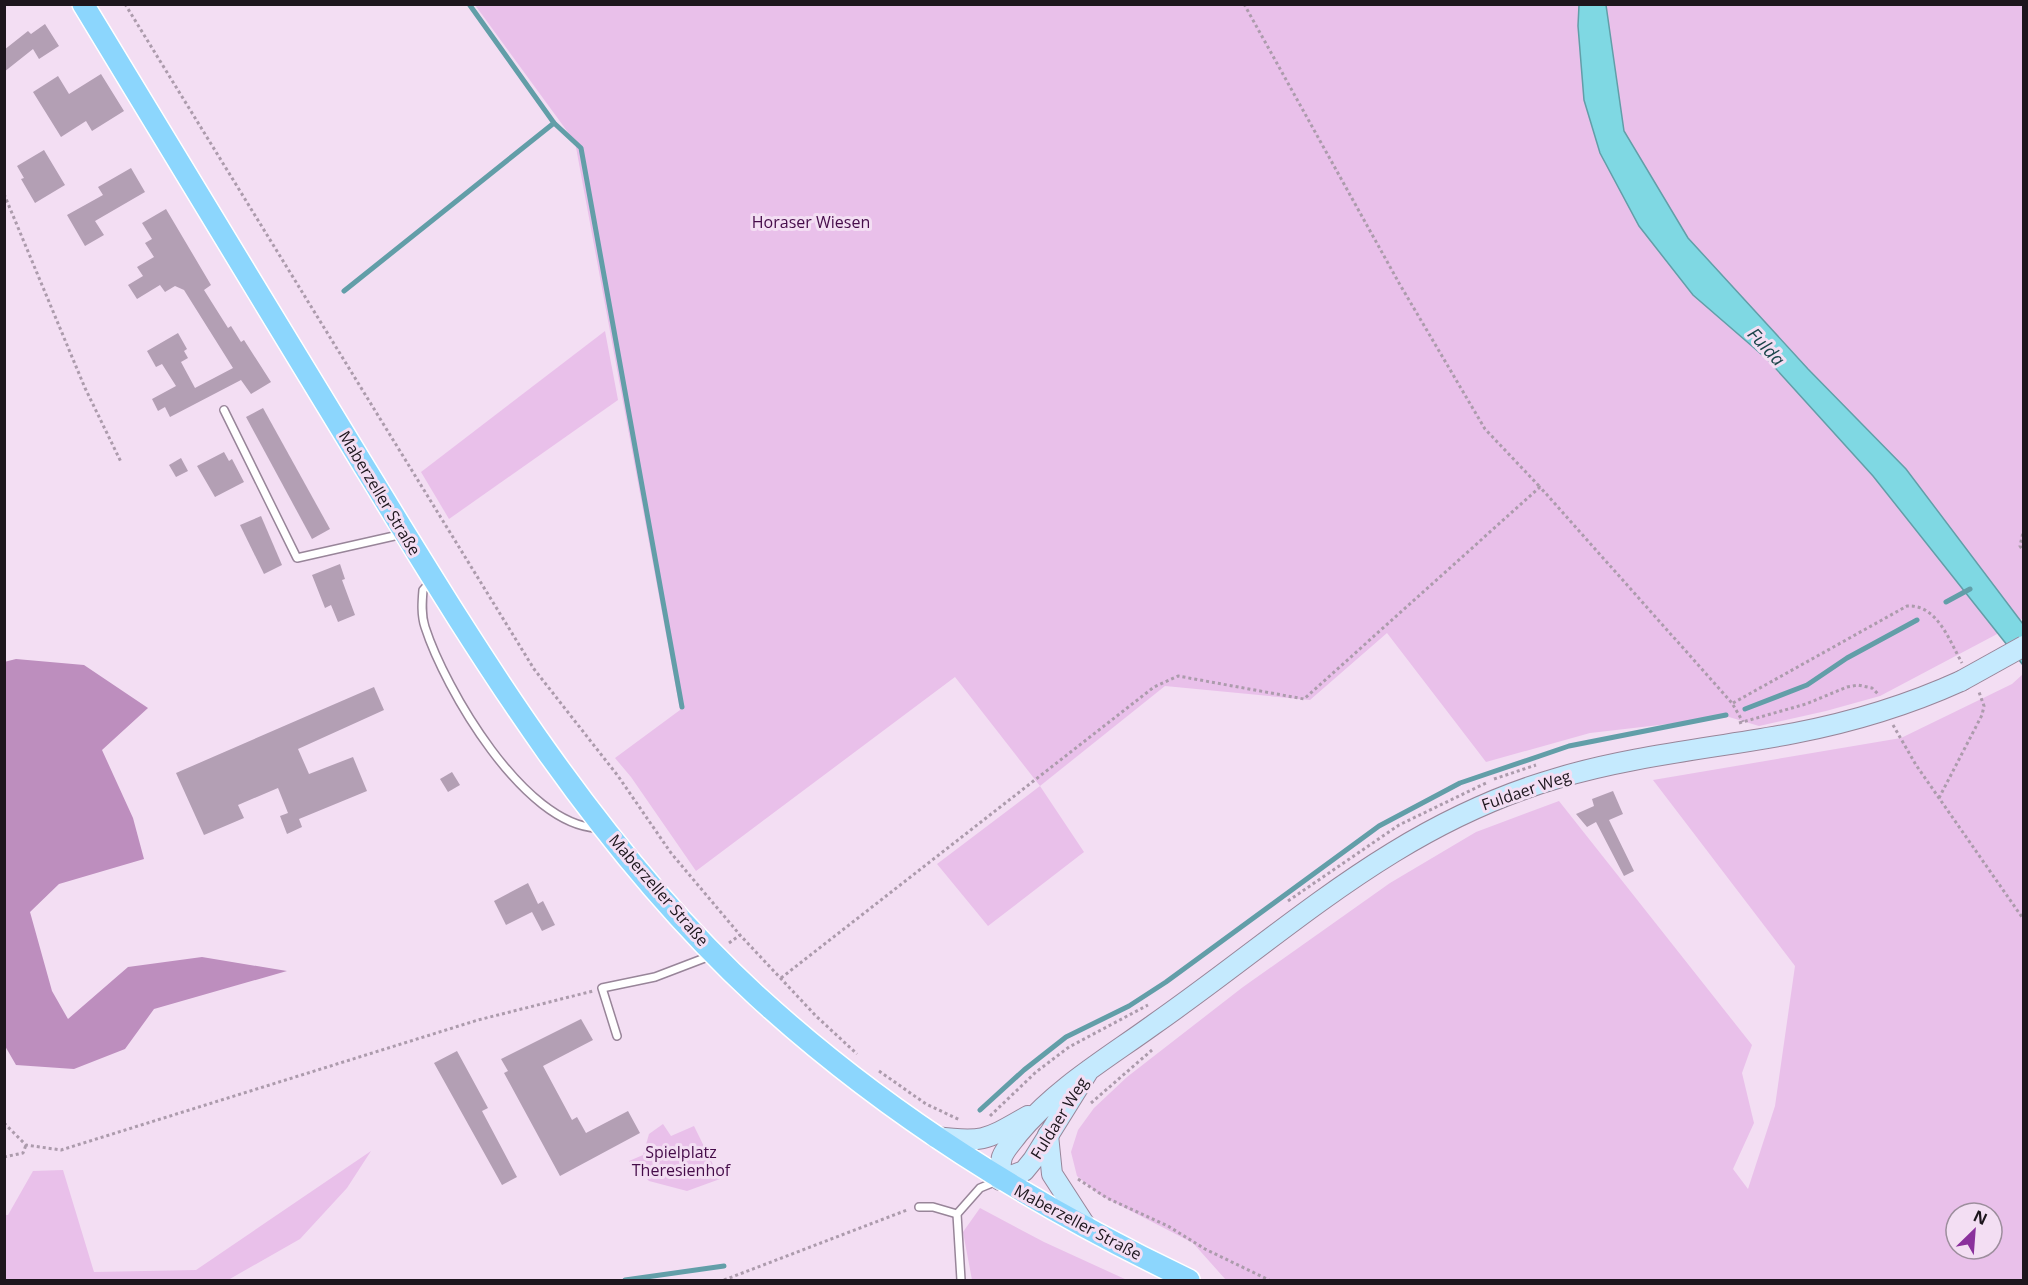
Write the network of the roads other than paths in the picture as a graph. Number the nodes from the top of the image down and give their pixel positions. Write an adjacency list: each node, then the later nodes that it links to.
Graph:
1 (83, 4): 3 (main road, Maberzeller Straße)
2 (224, 410): 3 (lane)
3 (405, 533): 4 (main road, Maberzeller Straße)
4 (433, 580): 6 (main road, Maberzeller Straße); 6 (lane)
5 (2024, 645): 9 (main road, Fuldaer Weg, bridge)
6 (604, 828): 7 (main road, Maberzeller Straße)
7 (715, 954): 8 (lane, Maberzeller Straße); 12 (main road, Maberzeller Straße)
8 (617, 1036)
9 (1089, 1070): 10 (main road, Fuldaer Weg); 11 (main road, Fuldaer Weg)
10 (1036, 1112): 12 (main road); 13 (main road, Fuldaer Weg)
11 (1048, 1135): 13 (main road, Fuldaer Weg); 16 (main road)
12 (934, 1137): 13 (main road, Maberzeller Straße)
13 (1000, 1180): 15 (lane, Maberzeller Straße); 16 (main road, Maberzeller Straße)
14 (919, 1208): 15 (lane)
15 (957, 1214): 17 (lane)
16 (1085, 1226): 18 (main road, Maberzeller Straße)
17 (961, 1281)
18 (1189, 1281)

